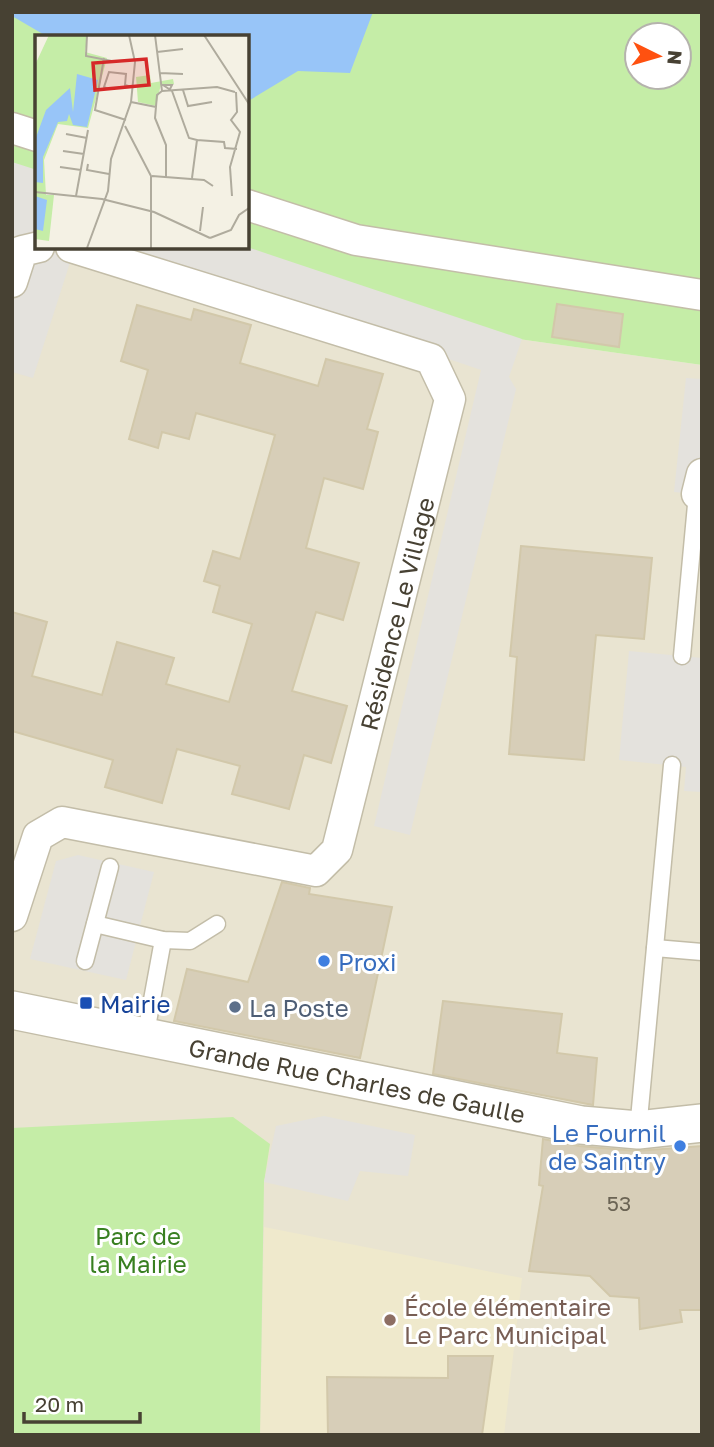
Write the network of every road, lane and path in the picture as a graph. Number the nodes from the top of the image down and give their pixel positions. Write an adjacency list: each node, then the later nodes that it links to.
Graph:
1 (12, 128): 2 (street)
2 (35, 135)
3 (248, 205): 7 (street)
4 (35, 248): 6 (street)
5 (74, 248): 12 (street, Résidence Le Village)
6 (12, 282)
7 (702, 295)
8 (699, 484): 9 (lane)
9 (682, 656)
10 (672, 765): 16 (lane)
11 (110, 867): 13 (lane)
12 (12, 916)
13 (95, 924): 15 (lane); 18 (lane)
14 (217, 924): 15 (lane)
15 (163, 940): 20 (lane)
16 (655, 948): 17 (lane); 22 (lane)
17 (702, 952)
18 (85, 961)
19 (12, 1010): 20 (street, Grande Rue Charles de Gaulle)
20 (145, 1038): 22 (street, Grande Rue Charles de Gaulle)
21 (702, 1123): 22 (street, Grande Rue Charles de Gaulle)
22 (638, 1130)

